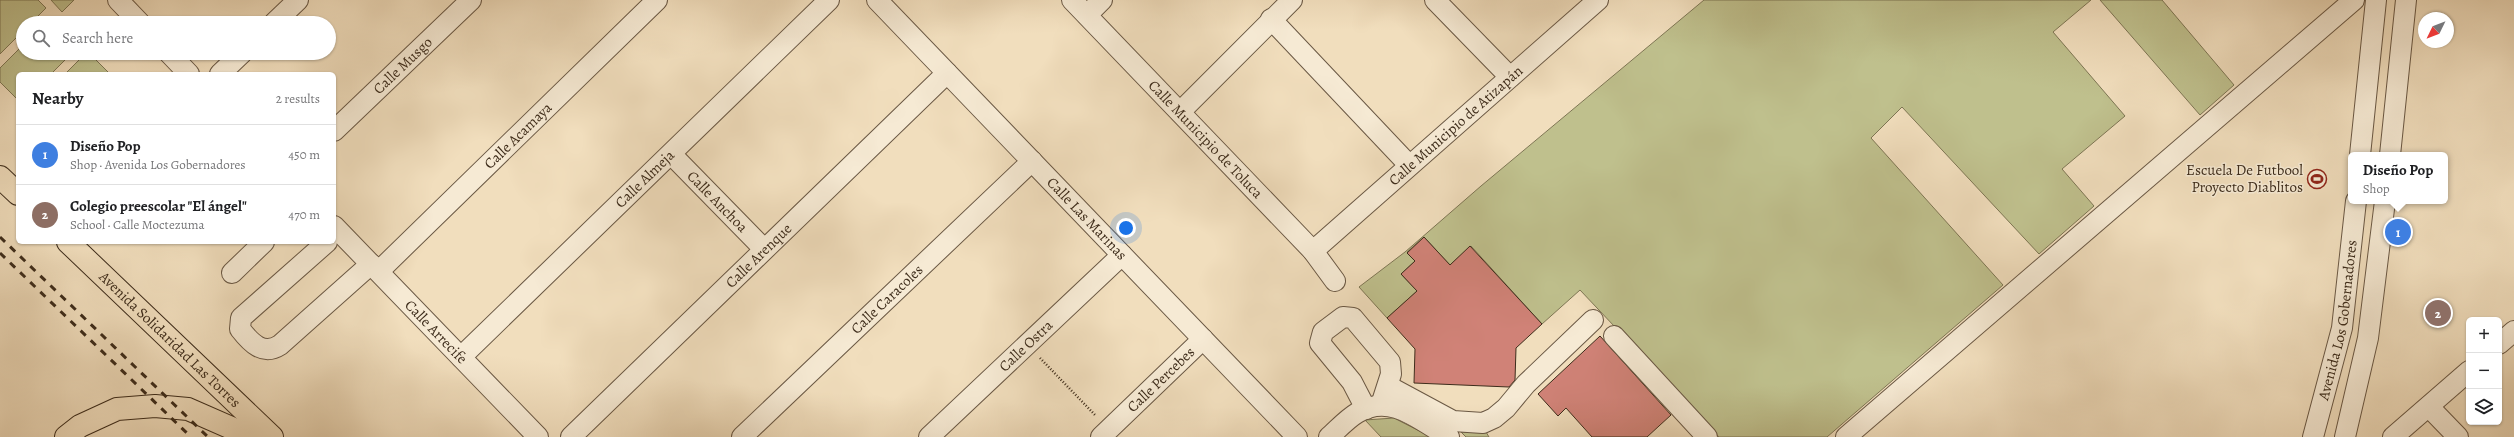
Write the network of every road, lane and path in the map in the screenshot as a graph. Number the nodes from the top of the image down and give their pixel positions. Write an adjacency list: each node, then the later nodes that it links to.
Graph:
1 (118, 0): 16 (street)
2 (298, 0): 17 (street)
3 (471, 0): 26 (street, Calle Musgo)
4 (657, 0): 43 (street, Calle Acamaya)
5 (829, 0): 29 (street, Calle Almeja)
6 (877, 0): 23 (street, Calle Las Marinas)
7 (1072, 0): 15 (street, Calle Municipio de Toluca)
8 (1102, 0): 15 (street)
9 (1292, 0): 18 (street)
10 (1435, 0): 24 (street)
11 (1598, 0): 24 (street, Calle Municipio de Atizapán)
12 (2354, 0): 69 (street)
13 (2376, 0): 27 (street)
14 (2406, 0): 28 (street)
15 (1087, 15): 25 (street, Calle Municipio de Toluca)
16 (133, 16)
17 (281, 16)
18 (1271, 20): 25 (street); 31 (street)
19 (176, 60): 21 (street)
20 (235, 60): 22 (street)
21 (187, 72)
22 (222, 72)
23 (947, 73): 30 (street, Calle Las Marinas); 40 (street, Calle Arenque)
24 (1510, 77): 31 (street, Calle Municipio de Atizapán)
25 (1180, 112): 41 (street, Calle Municipio de Toluca)
26 (336, 130)
27 (2360, 152)
28 (2390, 152)
29 (672, 155): 40 (street, Calle Anchoa); 52 (street, Calle Almeja)
30 (1032, 161): 42 (street, Calle Las Marinas); 63 (street, Calle Caracoles)
31 (1409, 165): 41 (street, Calle Municipio de Atizapán)
32 (0, 177): 33 (main road)
33 (16, 192)
34 (2356, 204): 70 (street, Avenida Los Gobernadores)
35 (2385, 204): 71 (street, Avenida Los Gobernadores)
36 (336, 236): 43 (street, Calle Arrecife)
37 (70, 244): 60 (main road, Avenida Solidaridad Las Torres)
38 (262, 244): 44 (street)
39 (322, 244): 43 (street, Calle Acamaya)
40 (764, 249): 62 (street, Calle Arenque)
41 (1313, 251): 45 (street, Calle Municipio de Toluca)
42 (1122, 255): 49 (street, Calle Las Marinas); 51 (street, Calle Ostra)
43 (375, 267): 52 (street, Calle Arrecife)
44 (232, 273)
45 (1335, 281)
46 (1593, 320): 54 (street)
47 (2514, 331): 50 (street)
48 (1614, 336): 68 (street)
49 (1203, 339): 57 (street, Calle Percebes); 65 (street, Calle Las Marinas)
50 (2502, 341)
51 (1027, 345): 57 (path); 64 (street, Calle Ostra)
52 (462, 357): 61 (street, Calle Arrecife)
53 (2466, 374): 56 (street)
54 (1388, 386): 55 (street); 55 (street)
55 (1374, 407): 66 (street); 67 (street)
56 (2429, 407): 72 (street); 73 (street)
57 (1105, 433)
58 (66, 437): 59 (main road)
59 (252, 437)
60 (272, 437)
61 (538, 437)
62 (571, 437)
63 (742, 437)
64 (929, 437)
65 (1297, 437)
66 (1329, 437)
67 (1449, 437)
68 (1707, 437)
69 (1846, 437)
70 (2313, 437)
71 (2345, 437)
72 (2392, 437)
73 (2458, 437)

